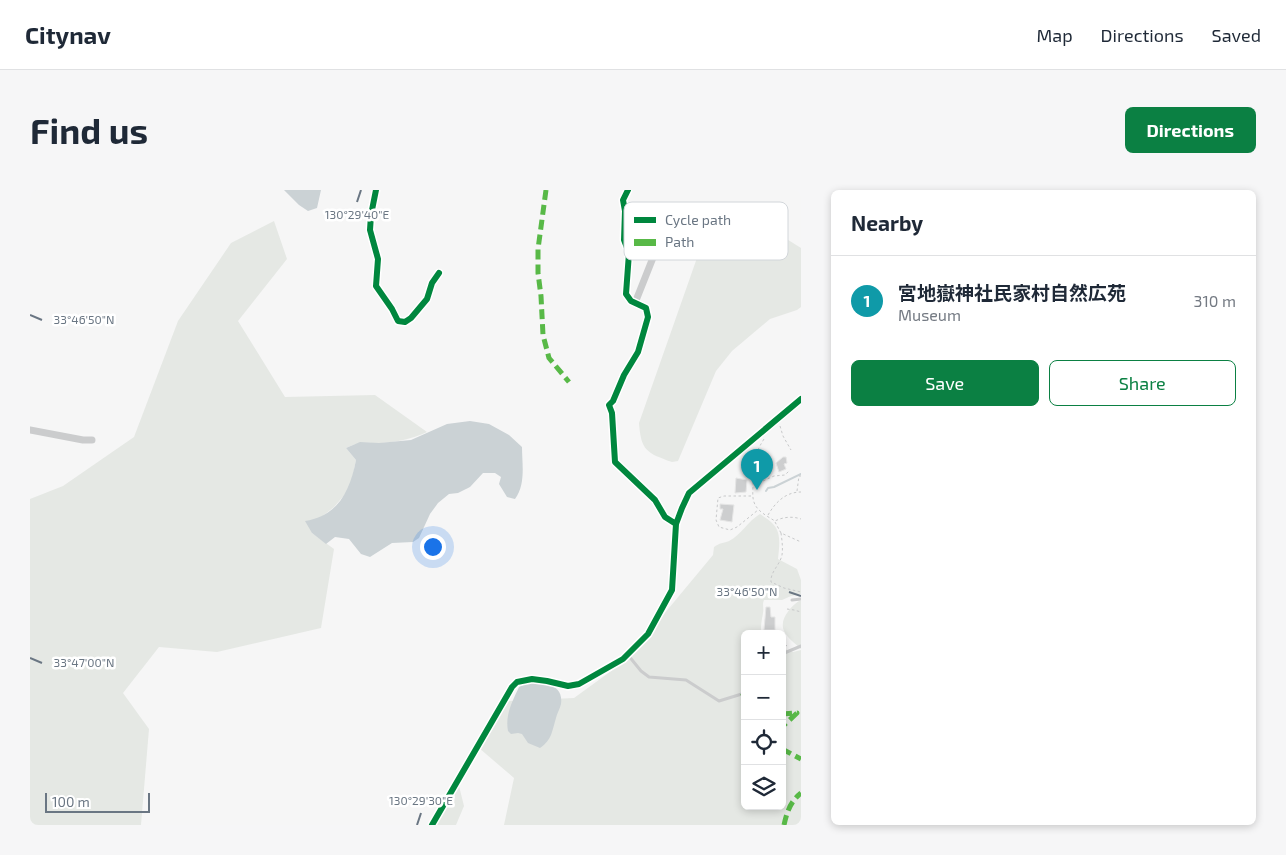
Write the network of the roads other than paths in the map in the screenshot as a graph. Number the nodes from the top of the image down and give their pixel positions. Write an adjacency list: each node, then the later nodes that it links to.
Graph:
1 (376, 190): 6 (street)
2 (628, 190): 3 (street)
3 (624, 206)
4 (628, 260): 7 (street)
5 (652, 260): 7 (street)
6 (439, 272)
7 (635, 303): 11 (street)
8 (801, 400): 11 (street)
9 (30, 430): 10 (street)
10 (92, 440)
11 (676, 524): 16 (street)
12 (801, 598): 13 (lane)
13 (792, 600)
14 (801, 646): 15 (lane)
15 (786, 652)
16 (628, 655): 17 (lane); 18 (street)
17 (741, 694)
18 (432, 825)

